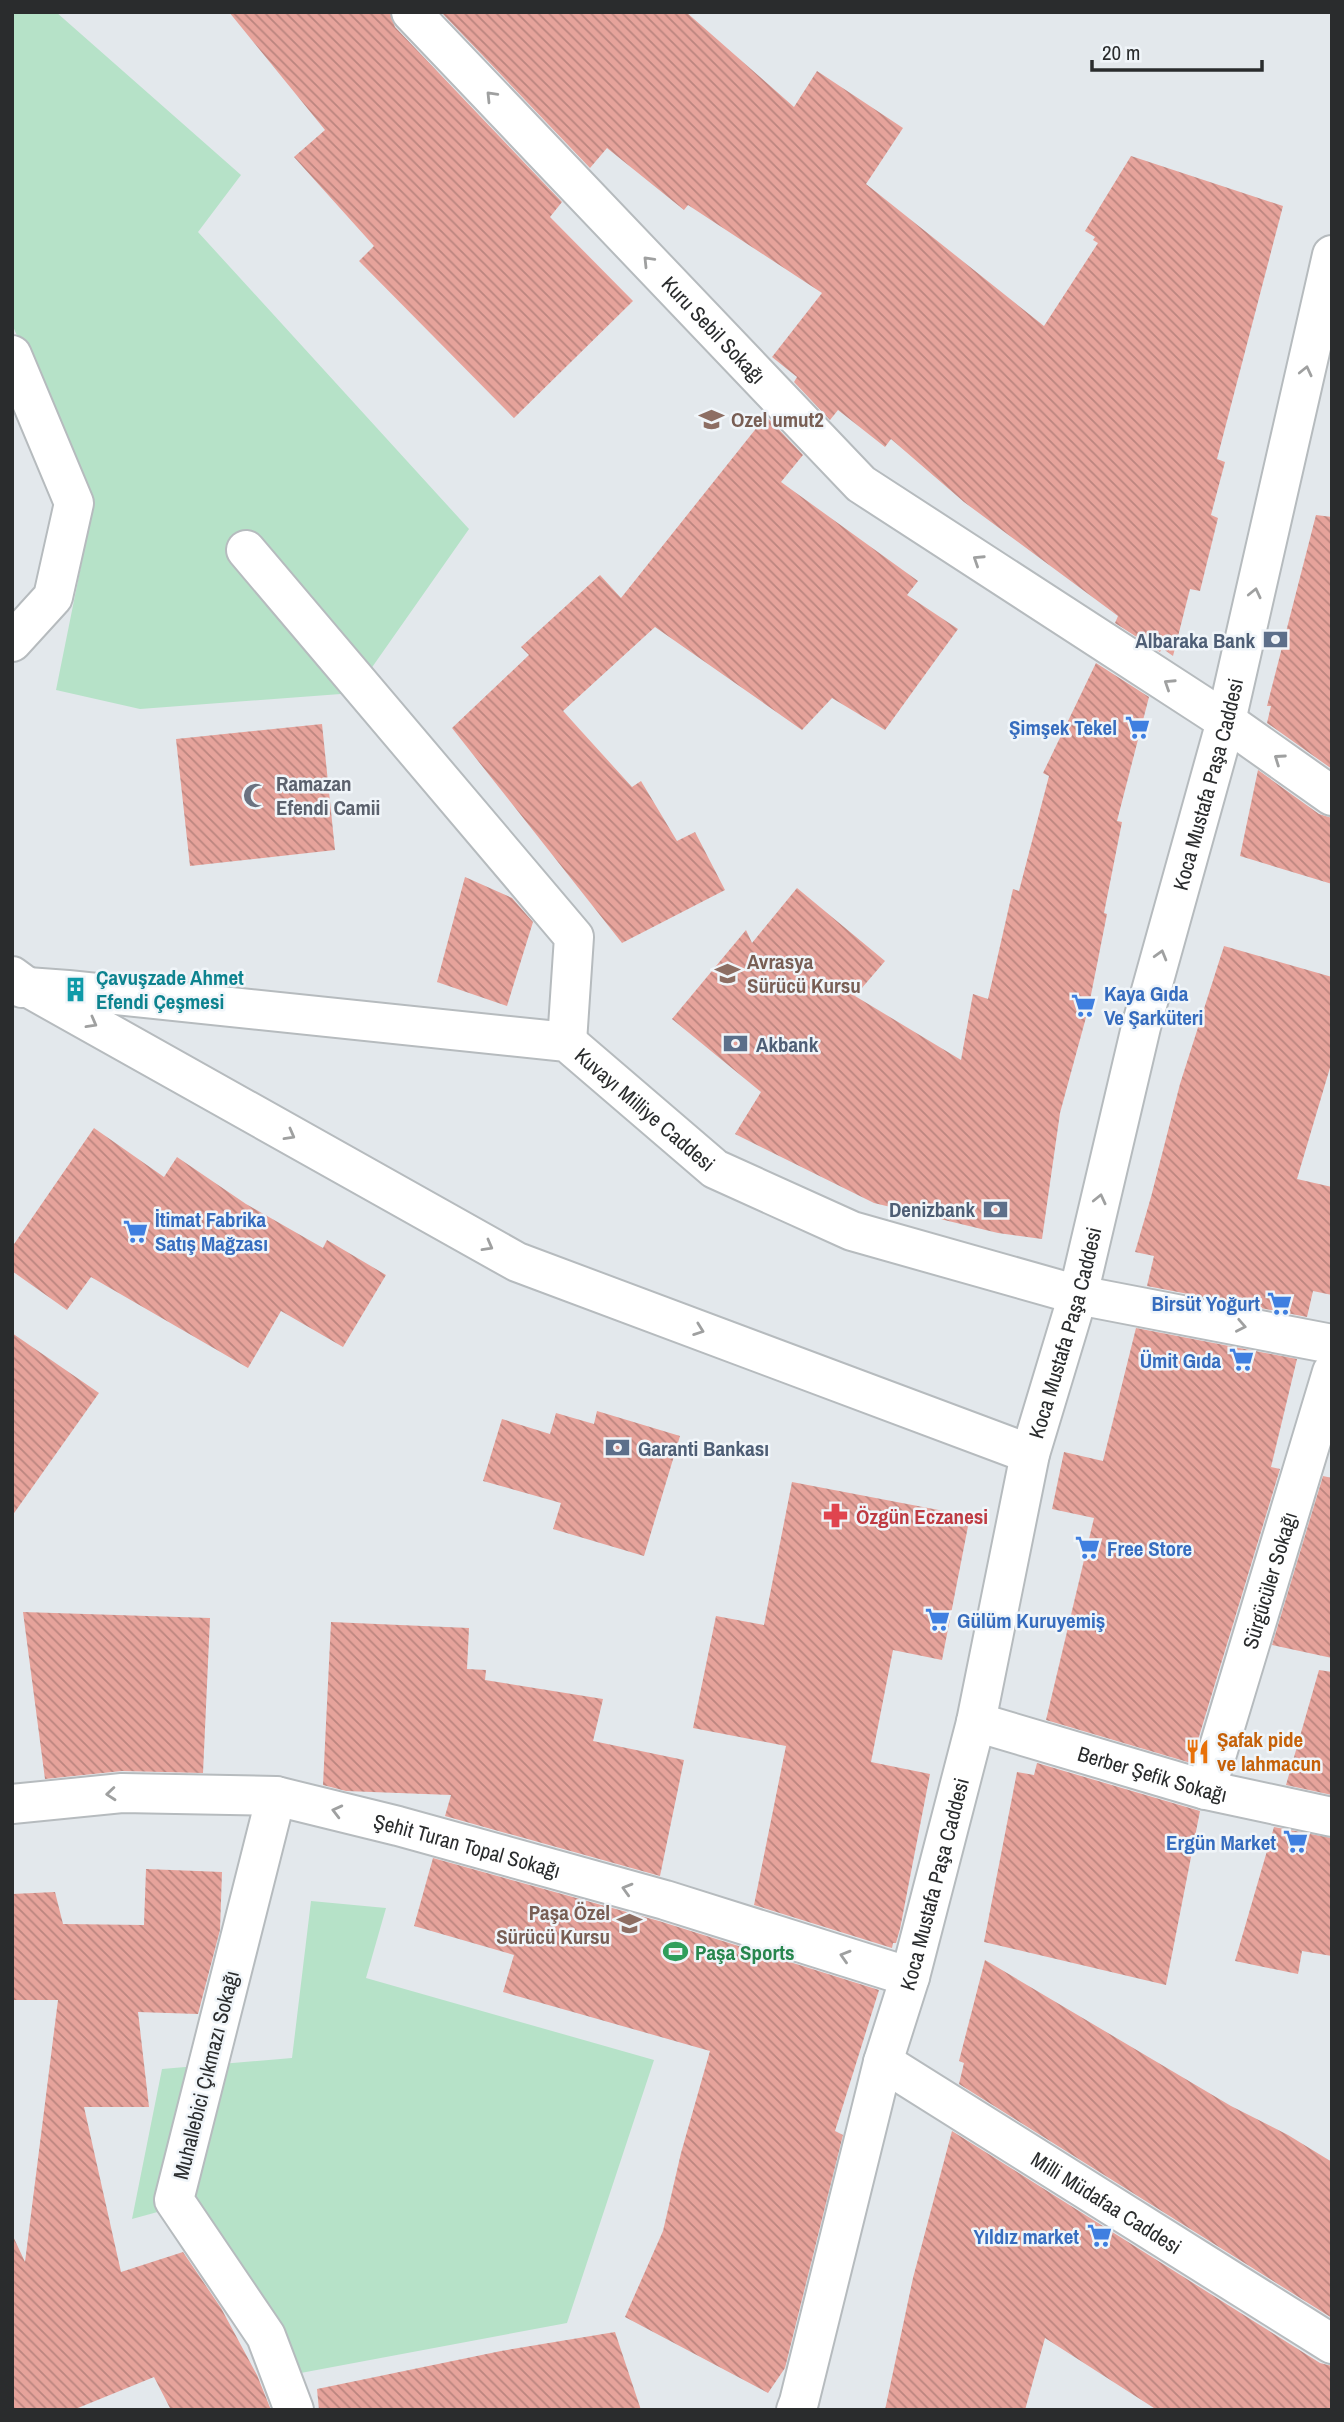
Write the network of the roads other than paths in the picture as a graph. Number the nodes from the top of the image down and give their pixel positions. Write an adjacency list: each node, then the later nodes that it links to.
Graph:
1 (411, 12): 6 (street, Kuru Sebil Sokağı, one-way to 1)
2 (1332, 256): 6 (street, Koca Mustafa Paşa Caddesi, one-way to 2)
3 (12, 355): 5 (street)
4 (246, 550): 9 (street)
5 (12, 642)
6 (1226, 721): 7 (street, Kuru Sebil Sokağı, one-way to 6); 10 (street, Koca Mustafa Paşa Caddesi, one-way to 6)
7 (1332, 796)
8 (17, 985): 9 (street, Kuvayı Milliye Caddesi); 13 (street, Kuvayı Milliye Caddesi, one-way to 13)
9 (567, 1042): 10 (street, Kuvayı Milliye Caddesi)
10 (1078, 1295): 11 (street, Kuvayı Milliye Caddesi, one-way to 11); 13 (street, Koca Mustafa Paşa Caddesi)
11 (1332, 1344)
12 (1332, 1372): 15 (street, Sürgücüler Sokağı)
13 (1030, 1454): 14 (street, Koca Mustafa Paşa Caddesi)
14 (976, 1722): 15 (street, Berber Şefik Sokağı); 19 (street, Koca Mustafa Paşa Caddesi)
15 (1206, 1790): 18 (street, Berber Şefik Sokağı)
16 (276, 1796): 17 (street, Şehit Turan Topal Sokağı, one-way to 17); 19 (street, Şehit Turan Topal Sokağı, one-way to 16); 22 (street, Muhallebici Çıkmazı Sokağı)
17 (12, 1804)
18 (1332, 1817)
19 (910, 1977): 20 (street, Koca Mustafa Paşa Caddesi)
20 (883, 2062): 21 (street, Milli Müdafaa Caddesi); 23 (street, Koca Mustafa Paşa Caddesi)
21 (1332, 2344)
22 (294, 2410)
23 (796, 2410)

